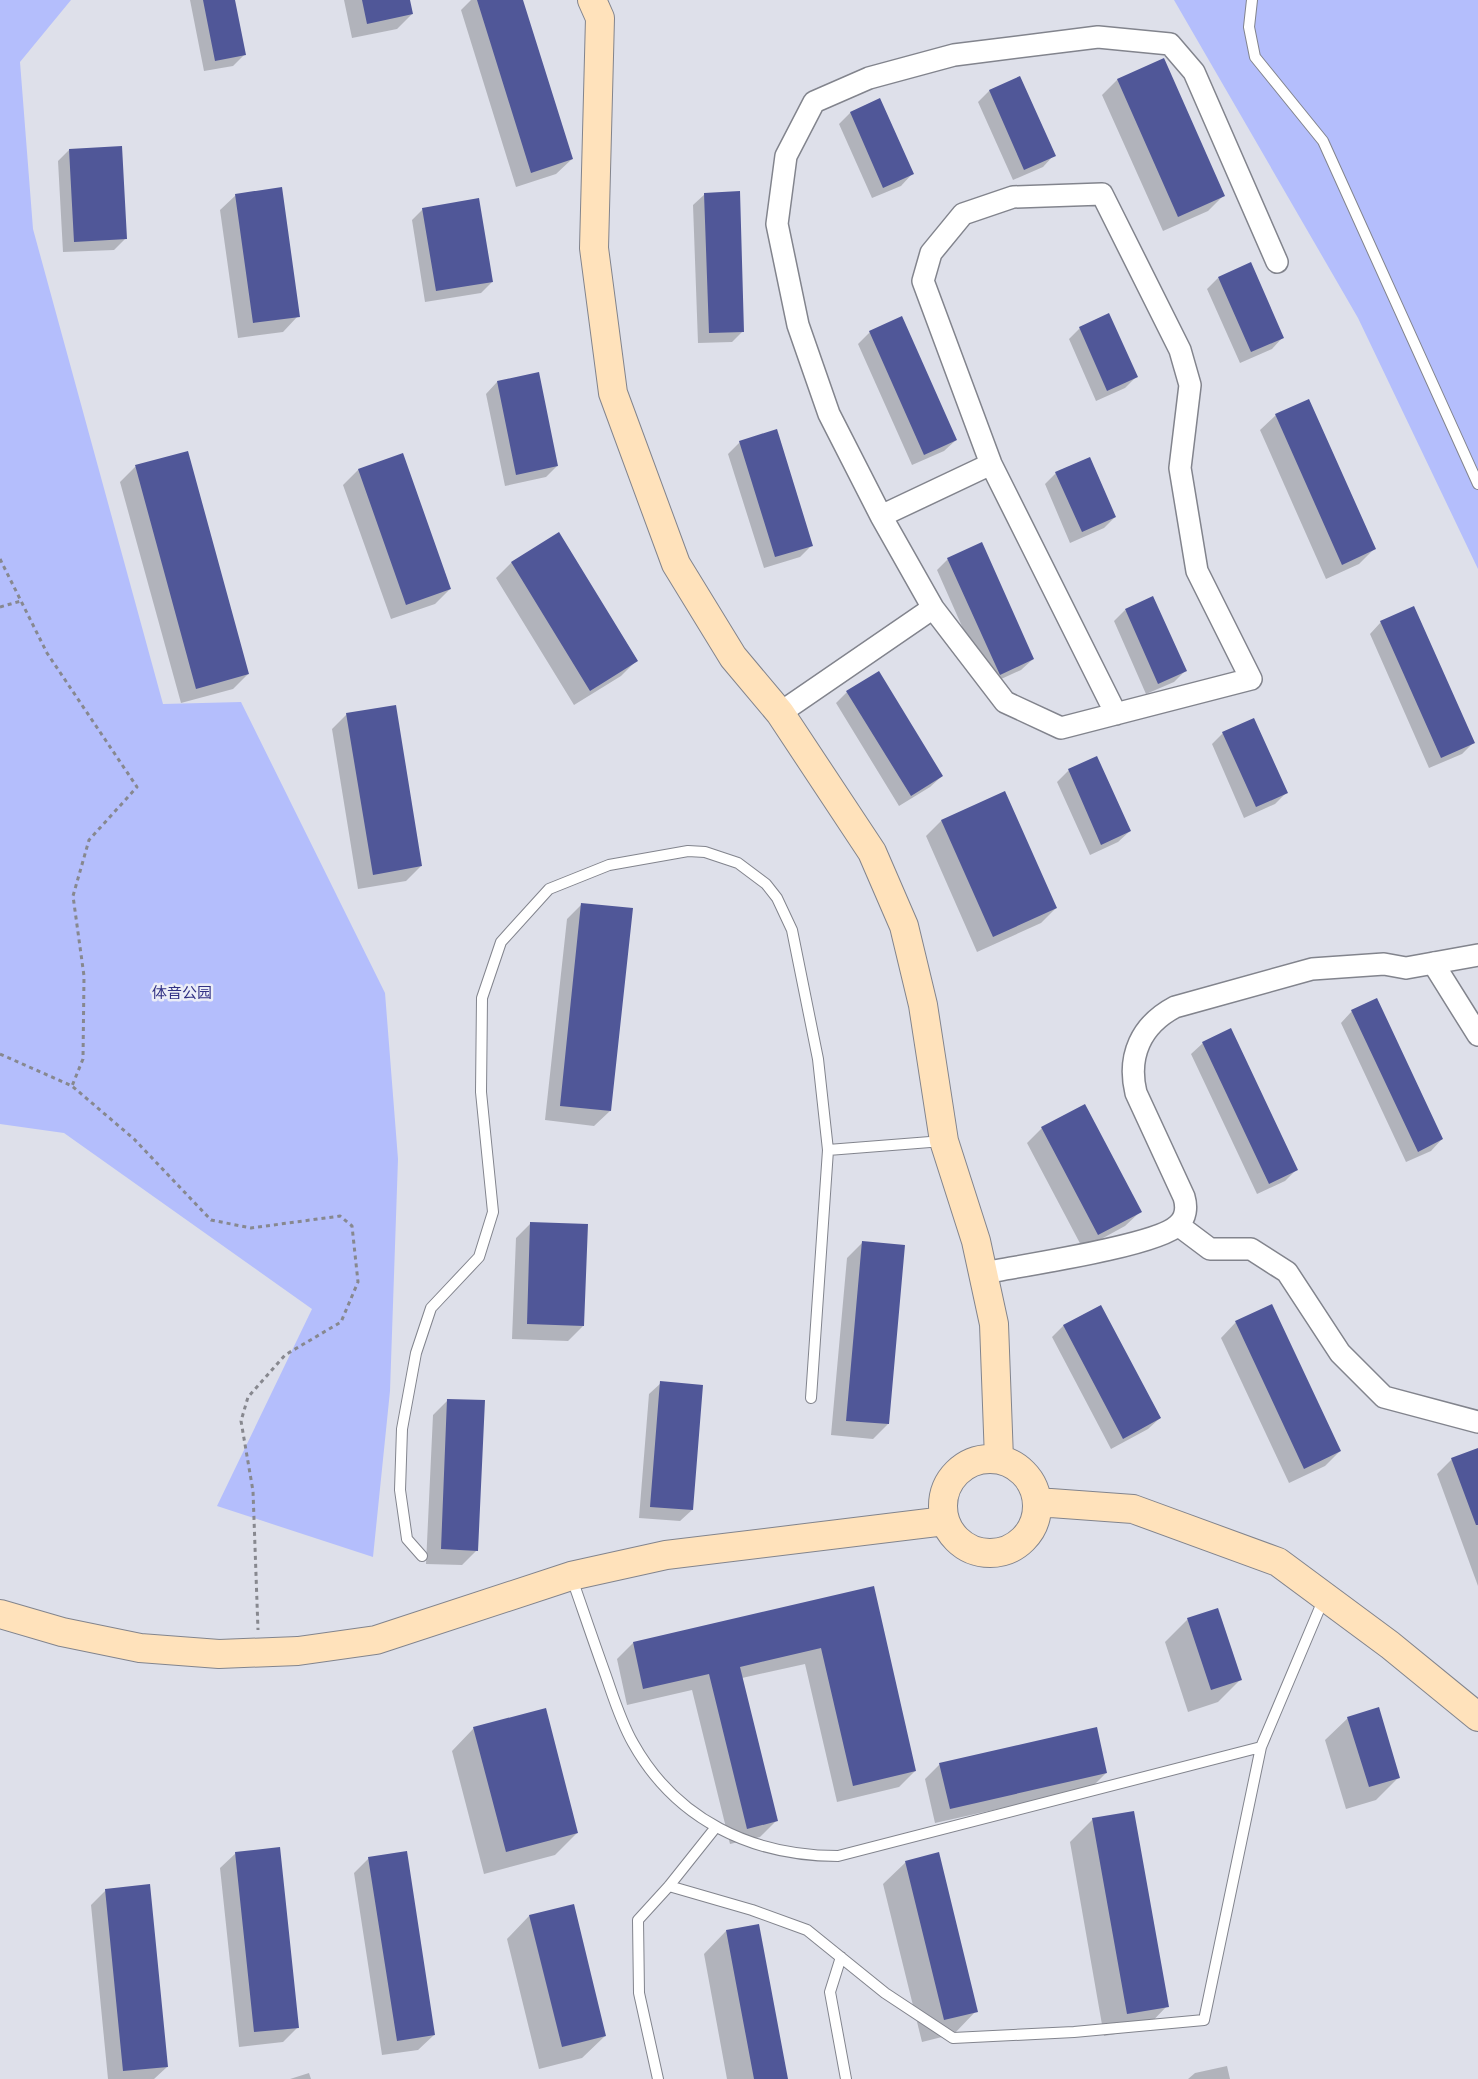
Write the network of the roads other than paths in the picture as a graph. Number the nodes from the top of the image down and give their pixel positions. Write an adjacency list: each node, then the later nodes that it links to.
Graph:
1 (592, 0): 8 (street)
2 (1252, 0): 5 (lane)
3 (1277, 262): 6 (street)
4 (991, 464): 6 (street); 9 (street); 9 (street)
5 (1478, 484)
6 (881, 516): 7 (street)
7 (934, 608): 8 (street); 9 (street)
8 (780, 713): 13 (street)
9 (1116, 714)
10 (1478, 955): 11 (street)
11 (1433, 963): 12 (street); 15 (street)
12 (1478, 1035)
13 (944, 1141): 14 (lane); 16 (street)
14 (828, 1150): 17 (lane); 22 (lane)
15 (1178, 1225): 16 (street); 18 (street)
16 (983, 1273): 19 (street)
17 (811, 1398)
18 (1478, 1422)
19 (999, 1459): 20 (street); 21 (street)
20 (1038, 1502): 21 (street); 24 (street)
21 (945, 1521): 23 (street)
22 (422, 1556)
23 (571, 1576): 25 (street); 28 (lane)
24 (1324, 1597): 26 (street); 27 (lane)
25 (0, 1614)
26 (1478, 1717)
27 (1261, 1747): 28 (lane); 30 (lane)
28 (716, 1827): 29 (lane)
29 (669, 1886): 30 (lane); 31 (lane)
30 (841, 1957): 32 (lane)
31 (658, 2079)
32 (846, 2079)

